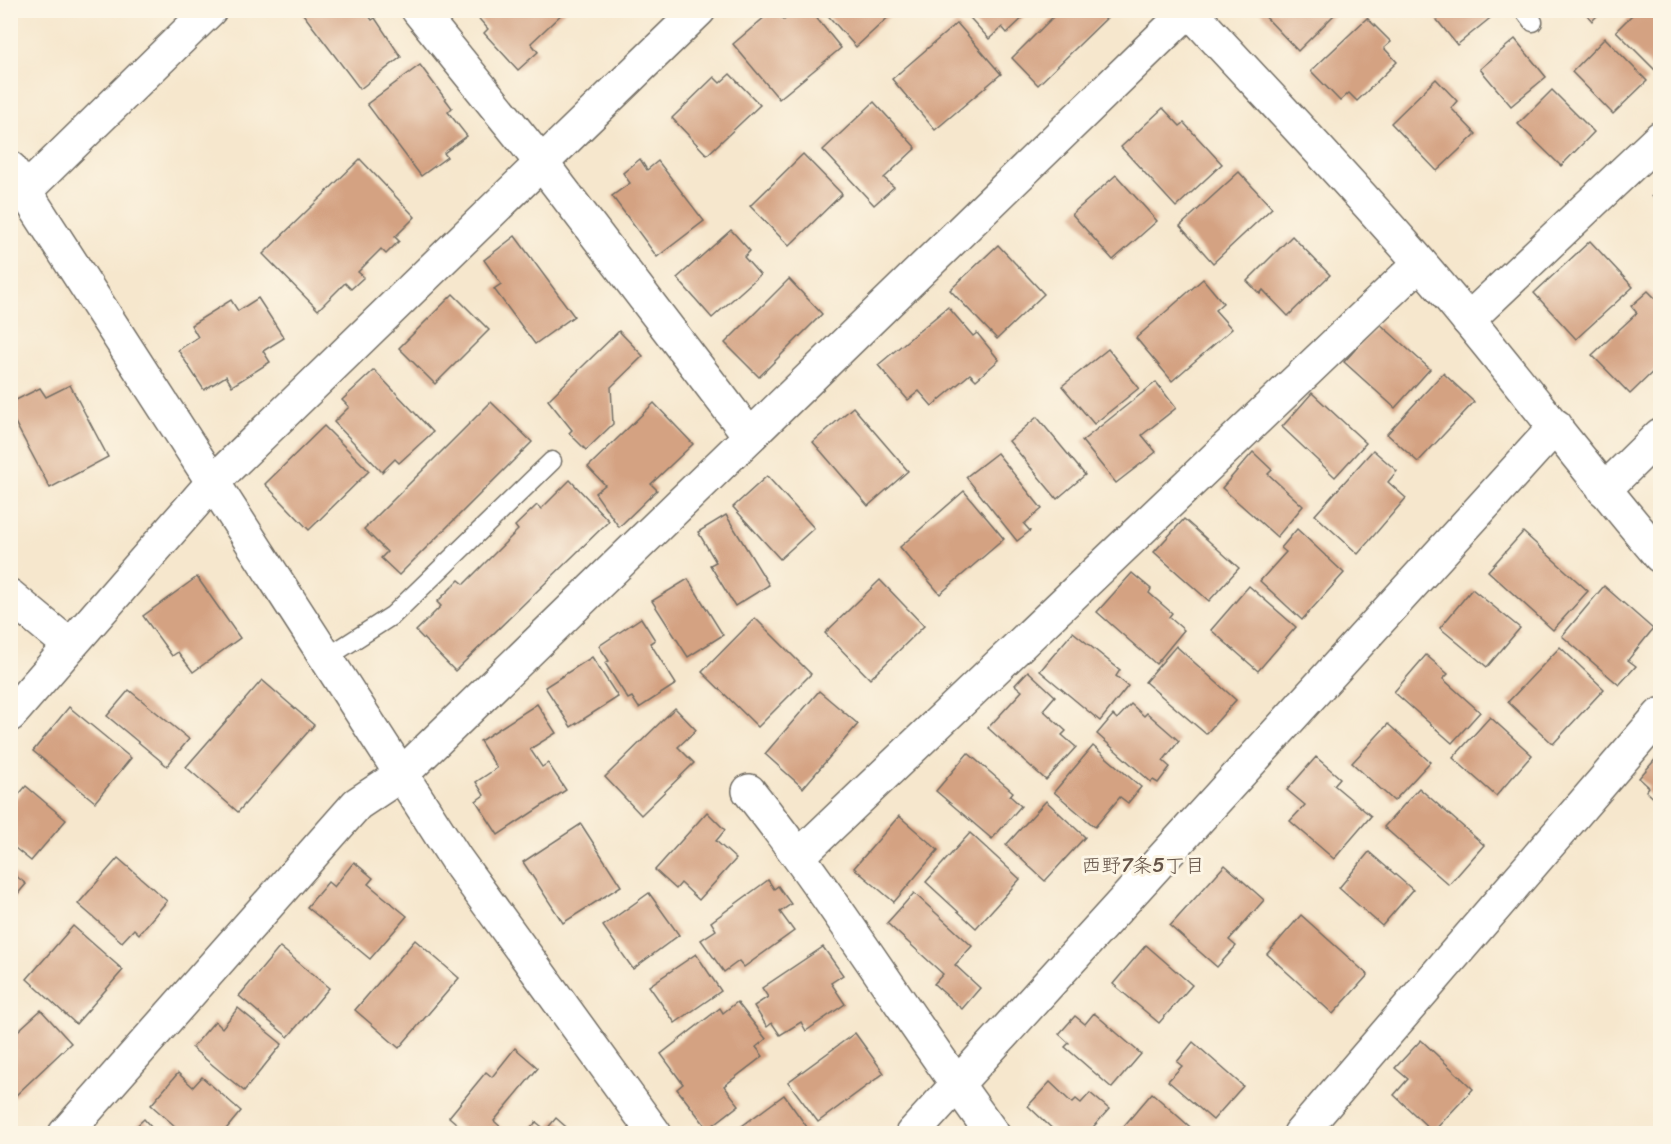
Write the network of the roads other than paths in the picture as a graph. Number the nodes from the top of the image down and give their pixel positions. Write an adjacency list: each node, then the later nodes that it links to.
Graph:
1 (418, 10): 6 (street)
2 (699, 10): 6 (street)
3 (1189, 10): 8 (street); 12 (street)
4 (199, 14): 7 (street)
5 (1660, 138): 9 (street)
6 (540, 161): 12 (street); 14 (street)
7 (18, 179): 14 (street)
8 (1420, 264): 9 (street); 24 (street)
9 (1468, 320): 10 (street)
10 (1556, 426): 15 (street); 25 (street)
11 (1660, 435): 15 (street)
12 (750, 436): 22 (street)
13 (552, 460): 19 (lane)
14 (213, 482): 18 (street); 19 (street)
15 (1604, 490): 16 (street)
16 (1660, 556)
17 (10, 596): 18 (street)
18 (69, 645): 20 (street)
19 (326, 658): 22 (street)
20 (10, 715)
21 (1660, 715): 30 (street)
22 (402, 774): 26 (street); 27 (street)
23 (749, 791): 24 (street)
24 (800, 855): 25 (street)
25 (957, 1084): 28 (street); 29 (street)
26 (65, 1134)
27 (655, 1134)
28 (912, 1134)
29 (993, 1134)
30 (1300, 1134)

